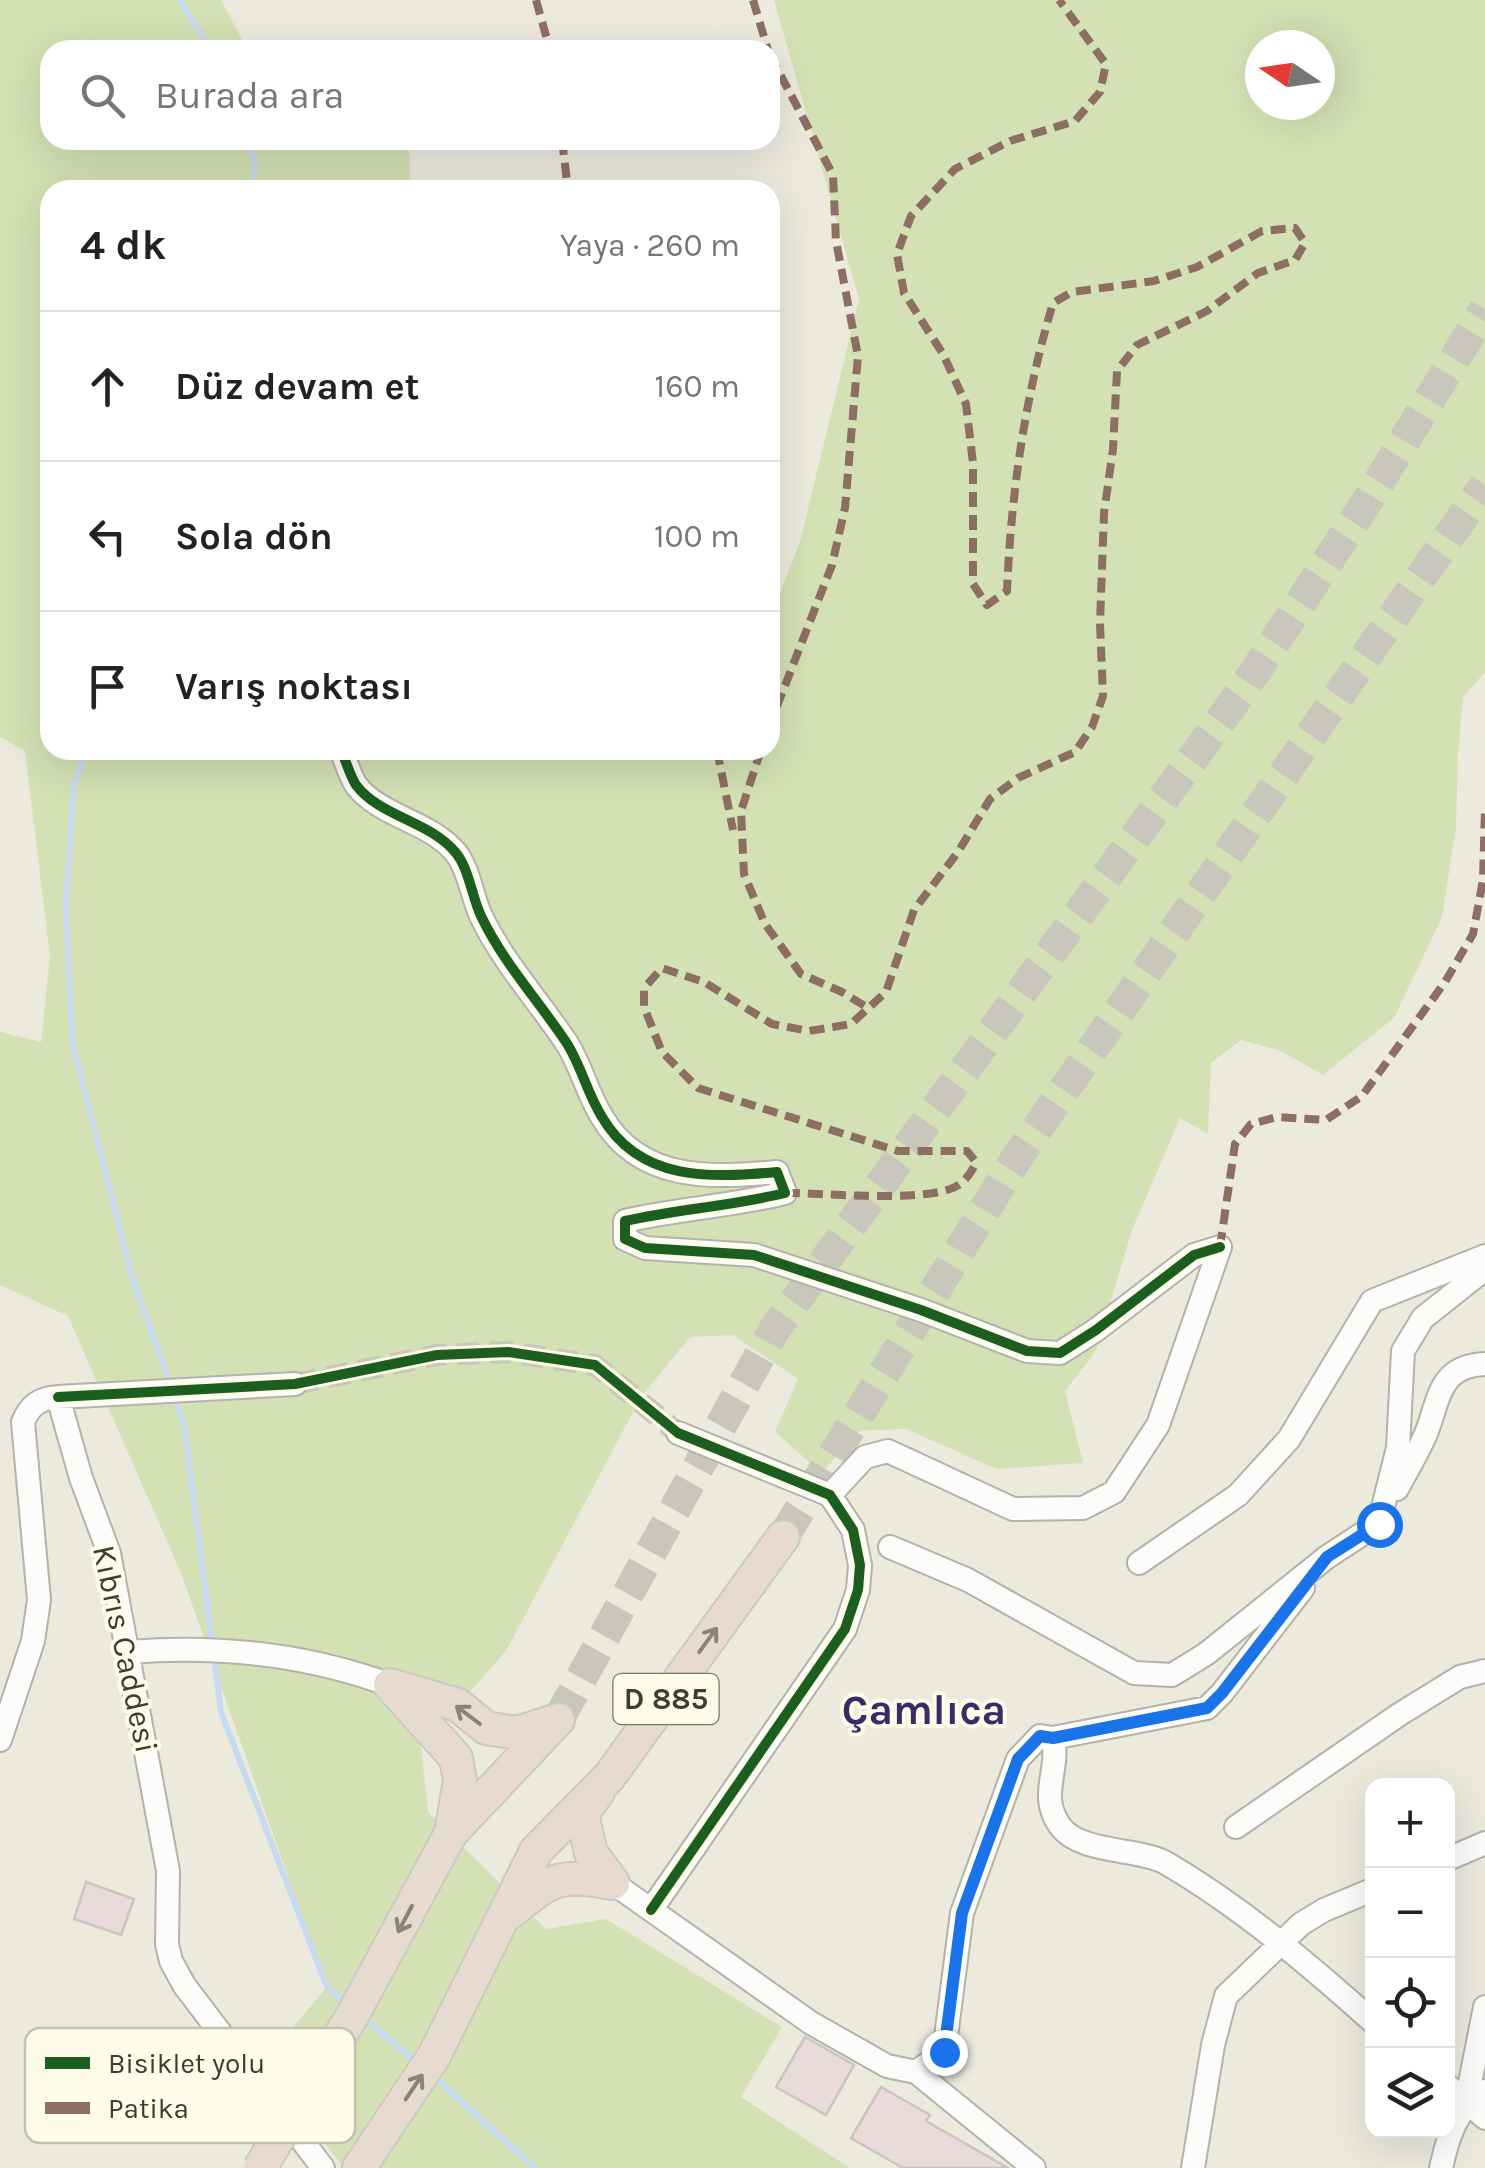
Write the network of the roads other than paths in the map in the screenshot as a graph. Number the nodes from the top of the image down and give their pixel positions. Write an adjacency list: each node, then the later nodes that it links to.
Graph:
1 (346, 760): 8 (street)
2 (1485, 1256): 13 (street)
3 (1485, 1269): 9 (street)
4 (1485, 1364): 9 (street)
5 (295, 1384): 6 (street)
6 (66, 1396): 14 (street, Kıbrıs Caddesi); 18 (street, Kıbrıs Caddesi)
7 (678, 1433): 8 (street)
8 (830, 1496): 26 (street)
9 (1379, 1524): 12 (street)
10 (782, 1536): 19 (highway, D 885, one-way to 10)
11 (890, 1548): 12 (street)
12 (1327, 1557): 17 (street)
13 (1139, 1563)
14 (129, 1652): 16 (street); 31 (street, Kıbrıs Caddesi)
15 (1485, 1671): 20 (street)
16 (390, 1685): 21 (highway); 21 (highway, one-way to 16)
17 (1053, 1738): 28 (street); 33 (street)
18 (0, 1740)
19 (609, 1777): 24 (highway); 27 (highway, D 885)
20 (1236, 1826)
21 (451, 1833): 32 (highway, one-way to 32, bridge)
22 (1485, 1843): 23 (street)
23 (1455, 1856)
24 (613, 1883): 26 (street); 27 (highway)
25 (1365, 1893): 28 (street)
26 (651, 1910): 33 (street)
27 (501, 1920): 40 (highway, D 885, one-way to 27)
28 (1284, 1943): 30 (street); 42 (street)
29 (1485, 2007): 35 (street)
30 (1365, 2014)
31 (217, 2028)
32 (345, 2028)
33 (916, 2072): 41 (street)
34 (1455, 2090): 35 (street)
35 (1479, 2104): 43 (street)
36 (275, 2143): 38 (highway, one-way to 38, bridge)
37 (304, 2143): 39 (street, Kıbrıs Caddesi)
38 (260, 2168)
39 (323, 2168)
40 (359, 2168)
41 (1034, 2168)
42 (1194, 2168)
43 (1441, 2168)

